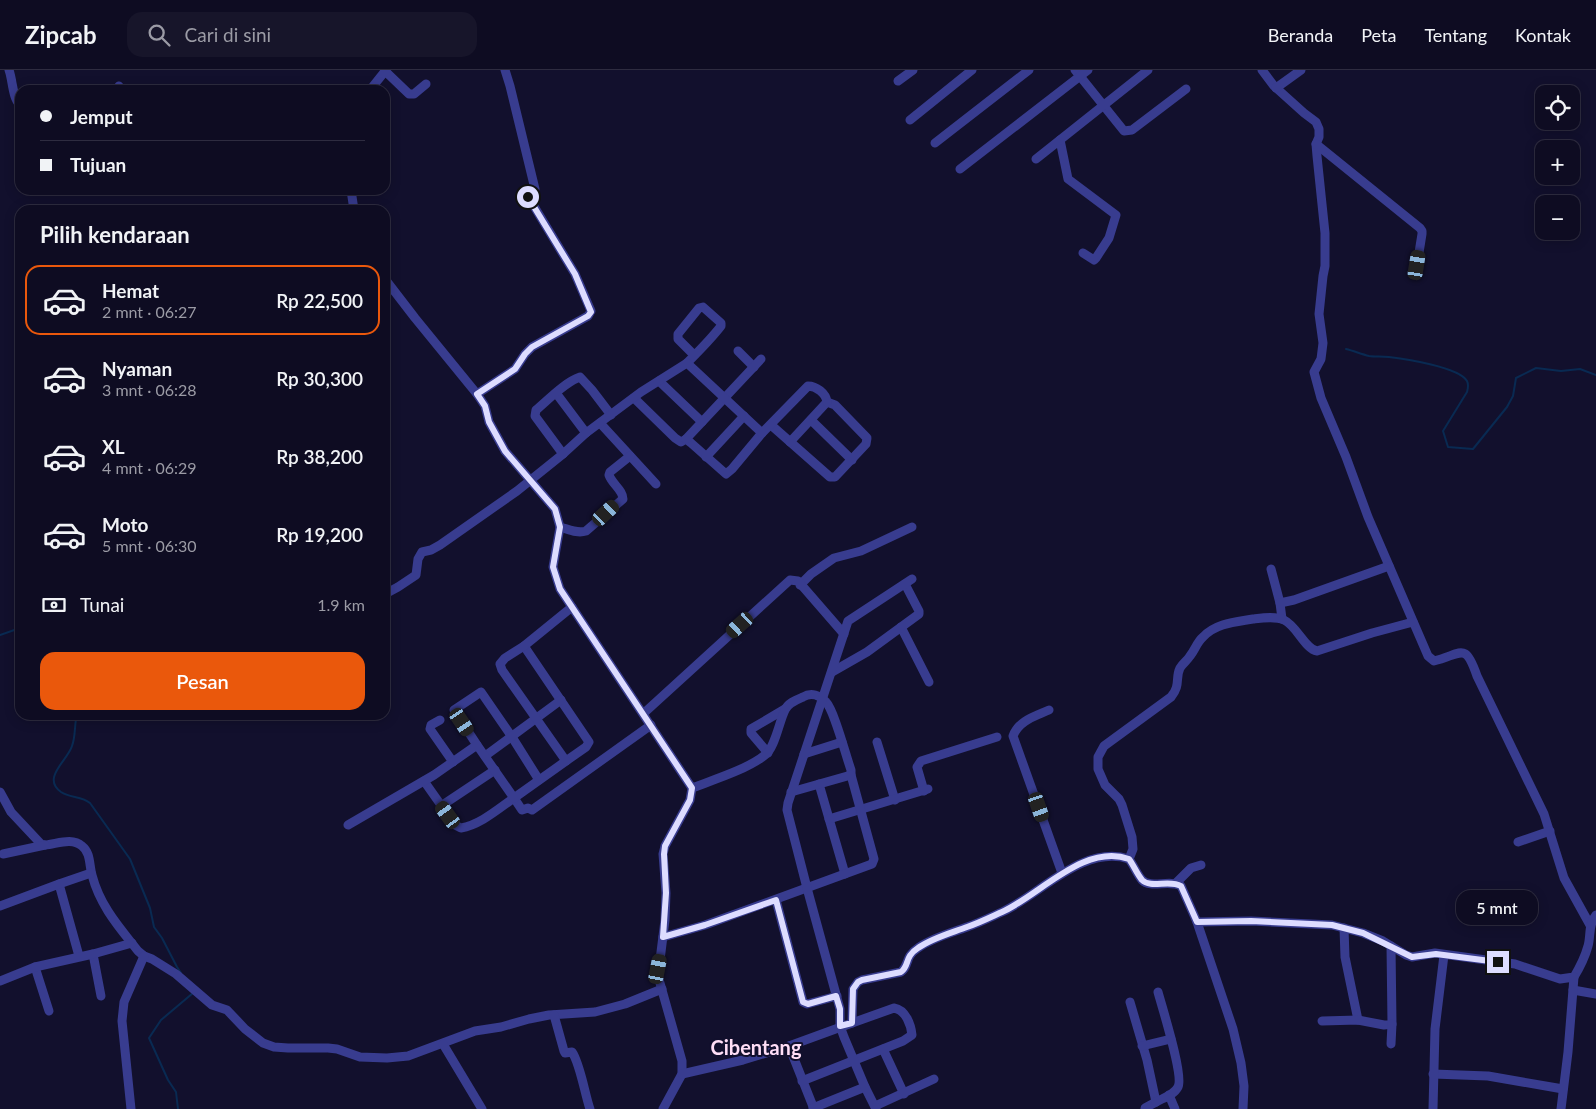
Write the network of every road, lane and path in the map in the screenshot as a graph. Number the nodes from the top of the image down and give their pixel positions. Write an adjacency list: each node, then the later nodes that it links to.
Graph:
1 (9, 70): 16 (street)
2 (386, 70): 12 (street); 13 (street)
3 (505, 70): 34 (street)
4 (913, 70): 11 (street)
5 (972, 70): 18 (street)
6 (1029, 70): 20 (street)
7 (1148, 70): 17 (street)
8 (1262, 70): 14 (street)
9 (1301, 70): 14 (street)
10 (1081, 72): 17 (street); 23 (street)
11 (898, 81)
12 (426, 84)
13 (374, 85)
14 (1276, 88): 21 (street)
15 (1186, 89): 17 (street)
16 (15, 97)
17 (1102, 105): 19 (street)
18 (910, 120)
19 (1060, 140): 22 (street); 24 (street)
20 (936, 143)
21 (1316, 144): 25 (street); 56 (street)
22 (1036, 159)
23 (960, 169)
24 (1083, 254)
25 (1417, 265)
26 (390, 286): 34 (street)
27 (738, 351): 31 (street)
28 (694, 355): 28 (street); 30 (street)
29 (761, 359): 31 (street)
30 (687, 362): 32 (street); 36 (street)
31 (754, 366): 36 (street)
32 (659, 380): 35 (street); 41 (street)
33 (556, 393): 38 (street); 44 (street); 48 (street)
34 (477, 394): 52 (street)
35 (634, 398): 38 (street); 46 (street)
36 (725, 398): 39 (street); 41 (street)
37 (827, 402): 40 (street); 43 (street); 51 (street)
38 (611, 415): 42 (street)
39 (744, 416): 45 (street); 50 (street)
40 (810, 420): 47 (street); 51 (street)
41 (702, 422): 46 (street)
42 (600, 423): 44 (street); 49 (street)
43 (771, 425): 45 (street); 47 (street)
44 (586, 433): 48 (street)
45 (762, 433): 50 (street)
46 (686, 439): 50 (street)
47 (790, 442): 51 (street)
48 (563, 454): 52 (street)
49 (630, 456): 53 (street); 54 (street)
50 (706, 457)
51 (852, 460)
52 (530, 481): 54 (street); 59 (street)
53 (656, 484)
54 (560, 527): 61 (street)
55 (912, 528): 58 (street)
56 (1389, 566): 60 (street); 63 (street)
57 (1271, 569): 60 (street)
58 (800, 585): 65 (street); 73 (street)
59 (390, 592)
60 (1280, 603): 62 (street)
61 (572, 607): 66 (street); 73 (street)
62 (1282, 619): 63 (street); 105 (street)
63 (1413, 622): 101 (street)
64 (901, 627): 65 (street); 67 (street); 68 (street)
65 (844, 634): 67 (street)
66 (524, 646): 70 (street); 74 (street)
67 (832, 672): 69 (street)
68 (929, 682)
69 (822, 699): 71 (street); 79 (street); 83 (street)
70 (561, 700): 74 (street); 85 (street)
71 (786, 709): 82 (street); 82 (street)
72 (1050, 710): 107 (street)
73 (644, 713): 76 (street)
74 (536, 718): 77 (street); 85 (street)
75 (440, 720): 86 (street)
76 (651, 725): 92 (street); 95 (street)
77 (512, 737): 81 (street); 84 (street); 89 (street)
78 (997, 737): 96 (street)
79 (842, 742): 83 (street); 88 (street)
80 (877, 742): 96 (street)
81 (477, 745): 84 (street); 86 (street)
82 (768, 753): 92 (street)
83 (804, 754): 94 (street)
84 (485, 756): 87 (street)
85 (566, 761): 89 (street)
86 (453, 762): 90 (street)
87 (495, 770): 95 (street); 97 (street)
88 (851, 775): 91 (street); 98 (street)
89 (539, 780): 95 (street)
90 (424, 781): 97 (street); 100 (street)
91 (819, 784): 94 (street); 99 (street)
92 (692, 788): 119 (street)
93 (0, 792): 103 (street)
94 (791, 792): 112 (street)
95 (514, 798): 97 (street)
96 (895, 800): 98 (street)
97 (441, 806)
98 (861, 809): 99 (street); 109 (street)
99 (829, 819): 109 (street)
100 (348, 826)
101 (1550, 831): 102 (street); 117 (street)
102 (1518, 842)
103 (45, 845): 104 (street); 108 (street)
104 (3, 854)
105 (1129, 859): 107 (street); 110 (street)
106 (1201, 865): 110 (street)
107 (1062, 873): 140 (street)
108 (91, 874): 111 (street); 120 (street)
109 (845, 874): 112 (street)
110 (1176, 883): 116 (street)
111 (59, 884): 114 (street); 124 (street)
112 (807, 888): 113 (street); 134 (street)
113 (776, 900): 119 (street); 134 (street)
114 (0, 906)
115 (1596, 915): 117 (street)
116 (1197, 922): 118 (street); 167 (street)
117 (1590, 925): 127 (street)
118 (1344, 928): 121 (street); 138 (street)
119 (663, 937): 129 (street)
120 (132, 943): 122 (street); 125 (street)
121 (1391, 946): 123 (street); 141 (street)
122 (93, 954): 124 (street); 133 (street)
123 (1444, 955): 127 (street); 151 (street)
124 (79, 956): 126 (street)
125 (144, 956): 144 (street); 160 (street)
126 (35, 967): 128 (street); 136 (street)
127 (1574, 977): 130 (street)
128 (0, 981)
129 (662, 988): 137 (street); 150 (street)
130 (1573, 990): 132 (street); 155 (street)
131 (1158, 992): 143 (street)
132 (1596, 994)
133 (101, 996)
134 (836, 996): 142 (street)
135 (1130, 1002): 147 (street)
136 (49, 1011)
137 (554, 1015): 144 (street); 162 (street)
138 (1358, 1020): 139 (street); 141 (street)
139 (1322, 1021)
140 (852, 1023): 142 (street); 148 (street)
141 (1392, 1024): 145 (street)
142 (840, 1026): 146 (street); 149 (street)
143 (1171, 1039): 147 (street); 157 (street)
144 (443, 1044): 161 (street)
145 (1391, 1044)
146 (789, 1046): 150 (street); 153 (street)
147 (1142, 1046): 158 (street)
148 (883, 1049): 149 (street); 156 (street)
149 (854, 1060): 153 (street); 154 (street)
150 (682, 1074): 163 (street)
151 (1433, 1074): 155 (street); 168 (street)
152 (934, 1079): 156 (street)
153 (802, 1081): 164 (street)
154 (865, 1087): 159 (street); 164 (street)
155 (1563, 1089): 169 (street)
156 (904, 1094): 159 (street)
157 (1169, 1095): 158 (street); 166 (street)
158 (1156, 1102): 165 (street)
159 (875, 1108)
160 (131, 1109)
161 (482, 1109)
162 (590, 1109)
163 (663, 1109)
164 (814, 1109)
165 (1144, 1109)
166 (1174, 1109)
167 (1243, 1109)
168 (1433, 1109)
169 (1561, 1109)

